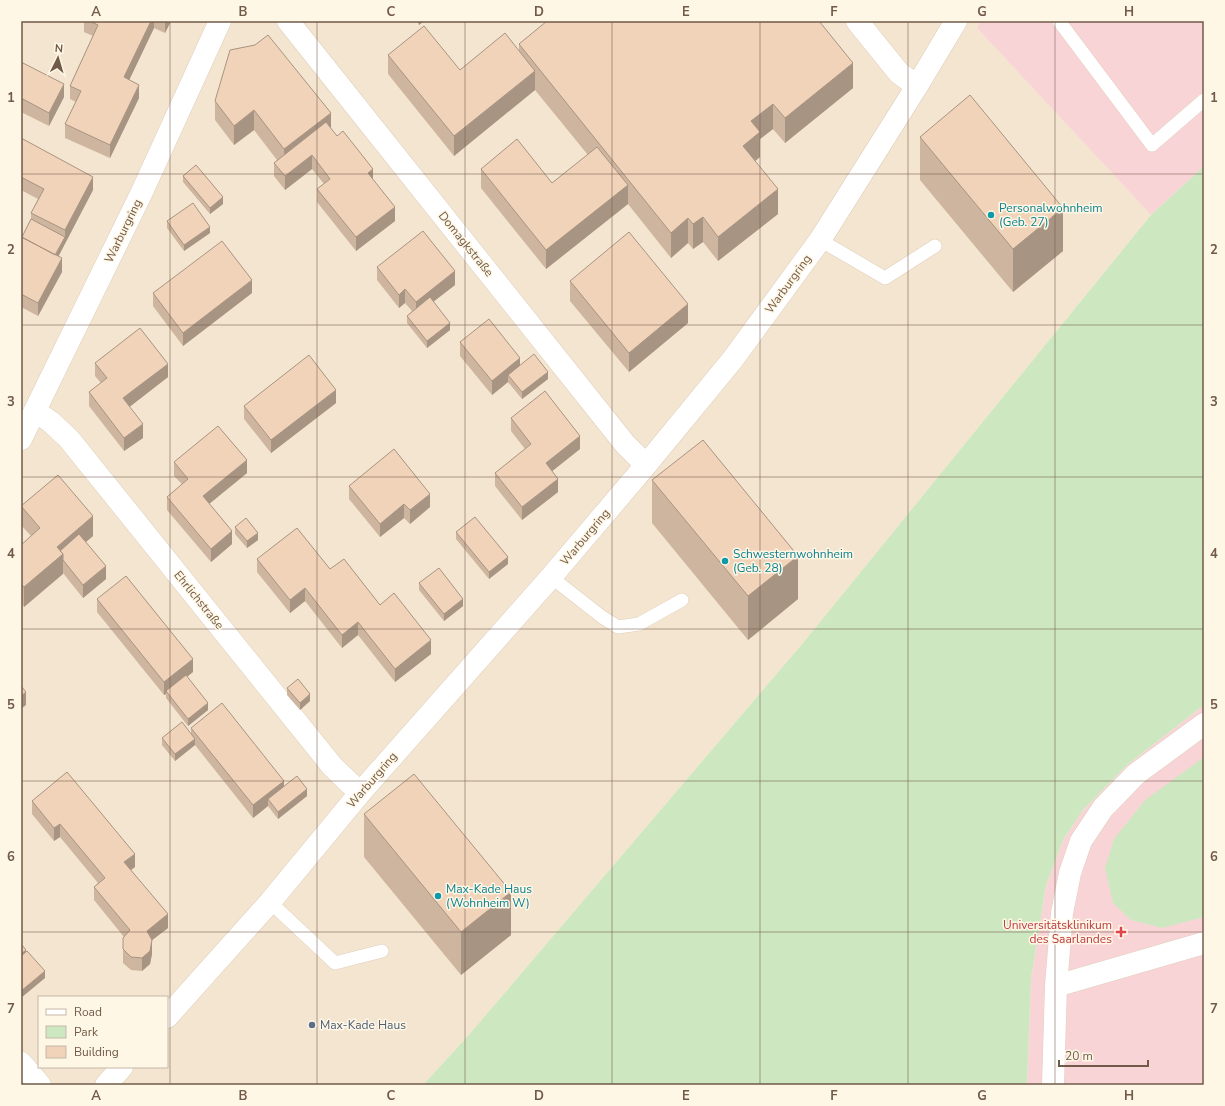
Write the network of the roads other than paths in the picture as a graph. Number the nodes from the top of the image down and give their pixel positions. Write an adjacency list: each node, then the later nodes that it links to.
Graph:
1 (220, 21): 10 (street, Warburgring)
2 (288, 21): 12 (street, Domagkstraße)
3 (857, 21): 6 (street)
4 (956, 21): 6 (street, Warburgring)
5 (1059, 21): 7 (lane)
6 (917, 86): 8 (street, Warburgring)
7 (1204, 100)
8 (820, 240): 9 (lane); 12 (street, Warburgring)
9 (936, 246)
10 (35, 411): 11 (street, Warburgring); 16 (street, Ehrlichstraße)
11 (21, 439)
12 (646, 465): 13 (street, Warburgring)
13 (551, 577): 14 (lane); 16 (street, Warburgring)
14 (682, 600)
15 (1204, 724): 20 (street)
16 (360, 793): 17 (street, Warburgring)
17 (270, 902): 19 (lane); 21 (street, Warburgring)
18 (1204, 943): 20 (street)
19 (382, 951)
20 (1056, 986): 26 (street)
21 (168, 1016)
22 (21, 1063): 24 (street)
23 (121, 1068): 25 (street)
24 (40, 1085)
25 (106, 1085)
26 (1053, 1085)

